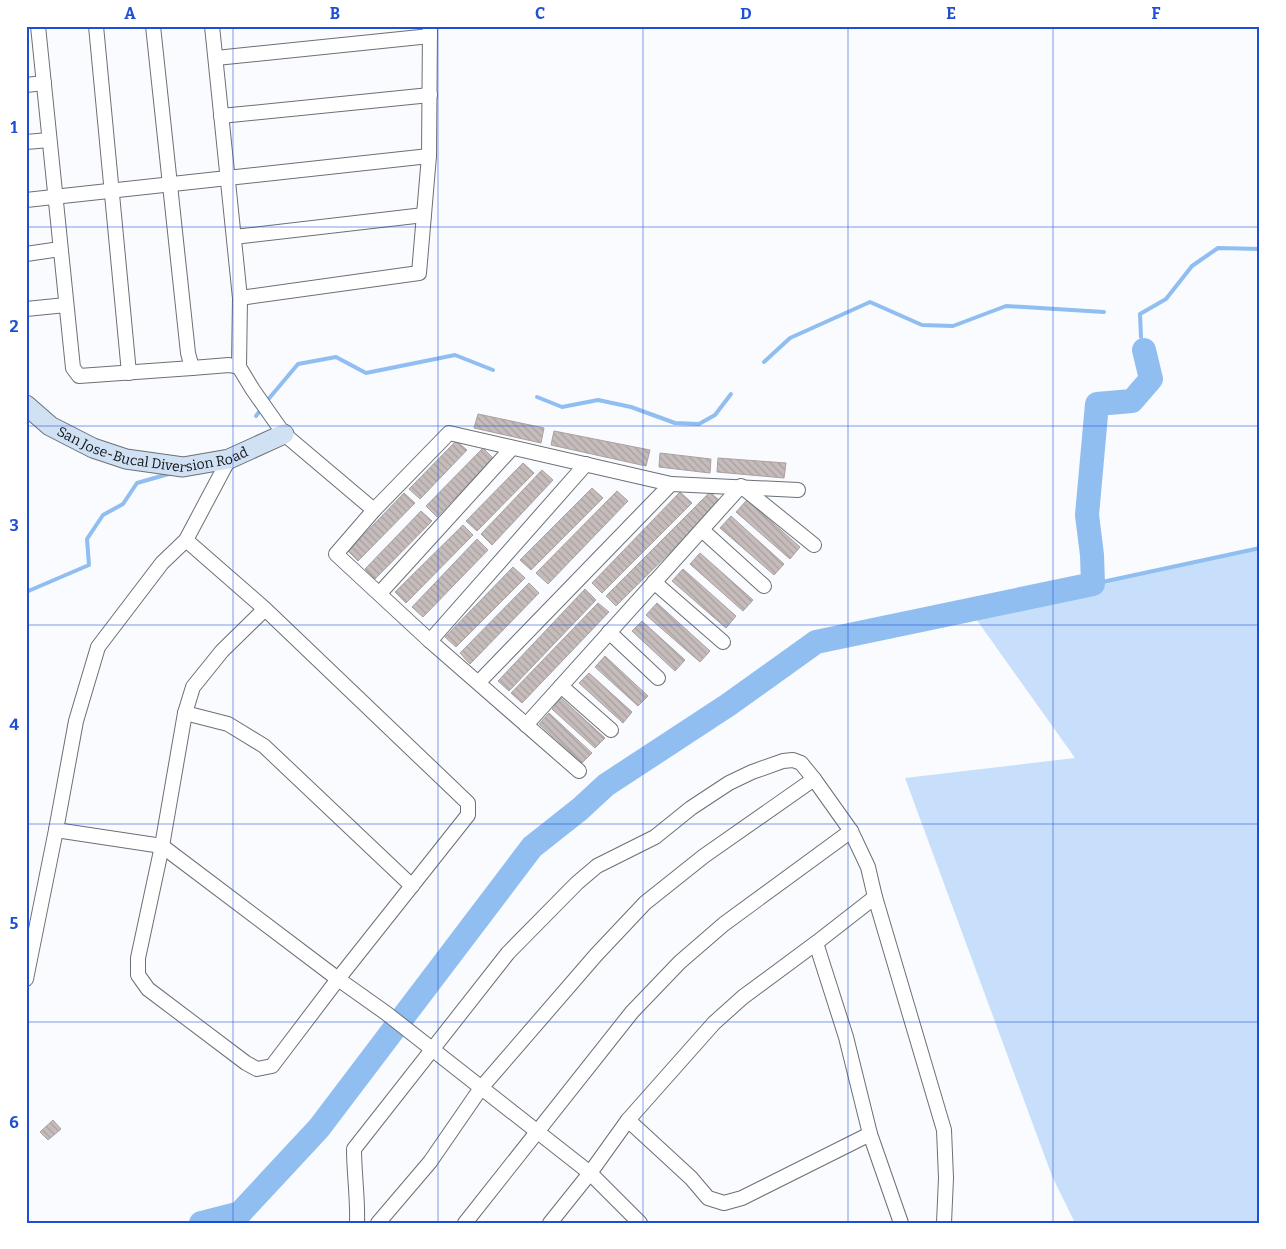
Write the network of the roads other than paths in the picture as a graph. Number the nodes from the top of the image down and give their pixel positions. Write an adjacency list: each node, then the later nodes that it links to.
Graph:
1 (38, 26): 7 (street)
2 (96, 26): 16 (street)
3 (153, 26): 15 (street)
4 (212, 26): 6 (street)
5 (430, 31): 6 (street); 9 (street)
6 (216, 58): 10 (street)
7 (44, 83): 8 (street); 11 (street)
8 (26, 85)
9 (430, 95): 10 (street); 13 (street)
10 (222, 116): 14 (street)
11 (50, 140): 12 (street); 17 (street)
12 (26, 142)
13 (430, 156): 14 (street); 19 (street)
14 (228, 178): 15 (street); 20 (street)
15 (170, 186): 16 (street); 27 (street)
16 (112, 192): 17 (street); 28 (street)
17 (55, 198): 18 (street); 21 (street)
18 (26, 200)
19 (424, 215): 20 (street); 23 (street)
20 (234, 237): 23 (street)
21 (60, 249): 22 (street); 24 (street)
22 (26, 254)
23 (240, 298): 26 (street)
24 (66, 305): 25 (street); 28 (street)
25 (26, 309)
26 (239, 367): 27 (street); 30 (street)
27 (192, 368): 28 (street)
28 (130, 373)
29 (26, 405): 32 (main road, San Jose-Bucal Diversion Road)
30 (284, 434): 32 (main road, San Jose-Bucal Diversion Road); 37 (street)
31 (512, 448): 33 (street); 37 (street); 43 (street)
32 (229, 459): 39 (street)
33 (586, 464): 34 (street); 46 (street)
34 (671, 484): 35 (street); 49 (street)
35 (741, 486): 36 (street); 38 (street); 40 (street)
36 (798, 490)
37 (374, 510): 43 (street)
38 (702, 530): 41 (street); 42 (street)
39 (186, 540): 44 (street); 56 (street)
40 (814, 544)
41 (654, 582): 45 (street); 47 (street)
42 (764, 586)
43 (380, 593): 46 (street)
44 (265, 609): 51 (street); 59 (street)
45 (610, 632): 48 (street); 50 (street)
46 (430, 641): 49 (street)
47 (723, 642)
48 (658, 678)
49 (478, 683): 52 (street)
50 (561, 686): 52 (street); 53 (street)
51 (185, 713): 58 (street); 59 (street)
52 (526, 725): 54 (street)
53 (611, 730)
54 (579, 771)
55 (814, 779): 57 (street); 64 (street); 65 (street)
56 (56, 830): 58 (street); 62 (street)
57 (851, 831): 60 (street); 67 (street)
58 (162, 846): 63 (street); 63 (street)
59 (412, 886): 63 (street)
60 (875, 897): 61 (street); 76 (street)
61 (816, 943): 66 (street); 68 (street)
62 (26, 979)
63 (338, 979): 64 (street)
64 (432, 1049): 65 (street); 71 (street)
65 (481, 1088): 67 (street); 72 (street)
66 (628, 1120): 68 (street); 69 (street)
67 (536, 1131): 69 (street); 73 (street)
68 (870, 1134): 75 (street)
69 (590, 1173): 70 (street); 74 (street)
70 (640, 1222)
71 (357, 1223)
72 (378, 1223)
73 (465, 1223)
74 (550, 1223)
75 (901, 1223)
76 (944, 1223)

